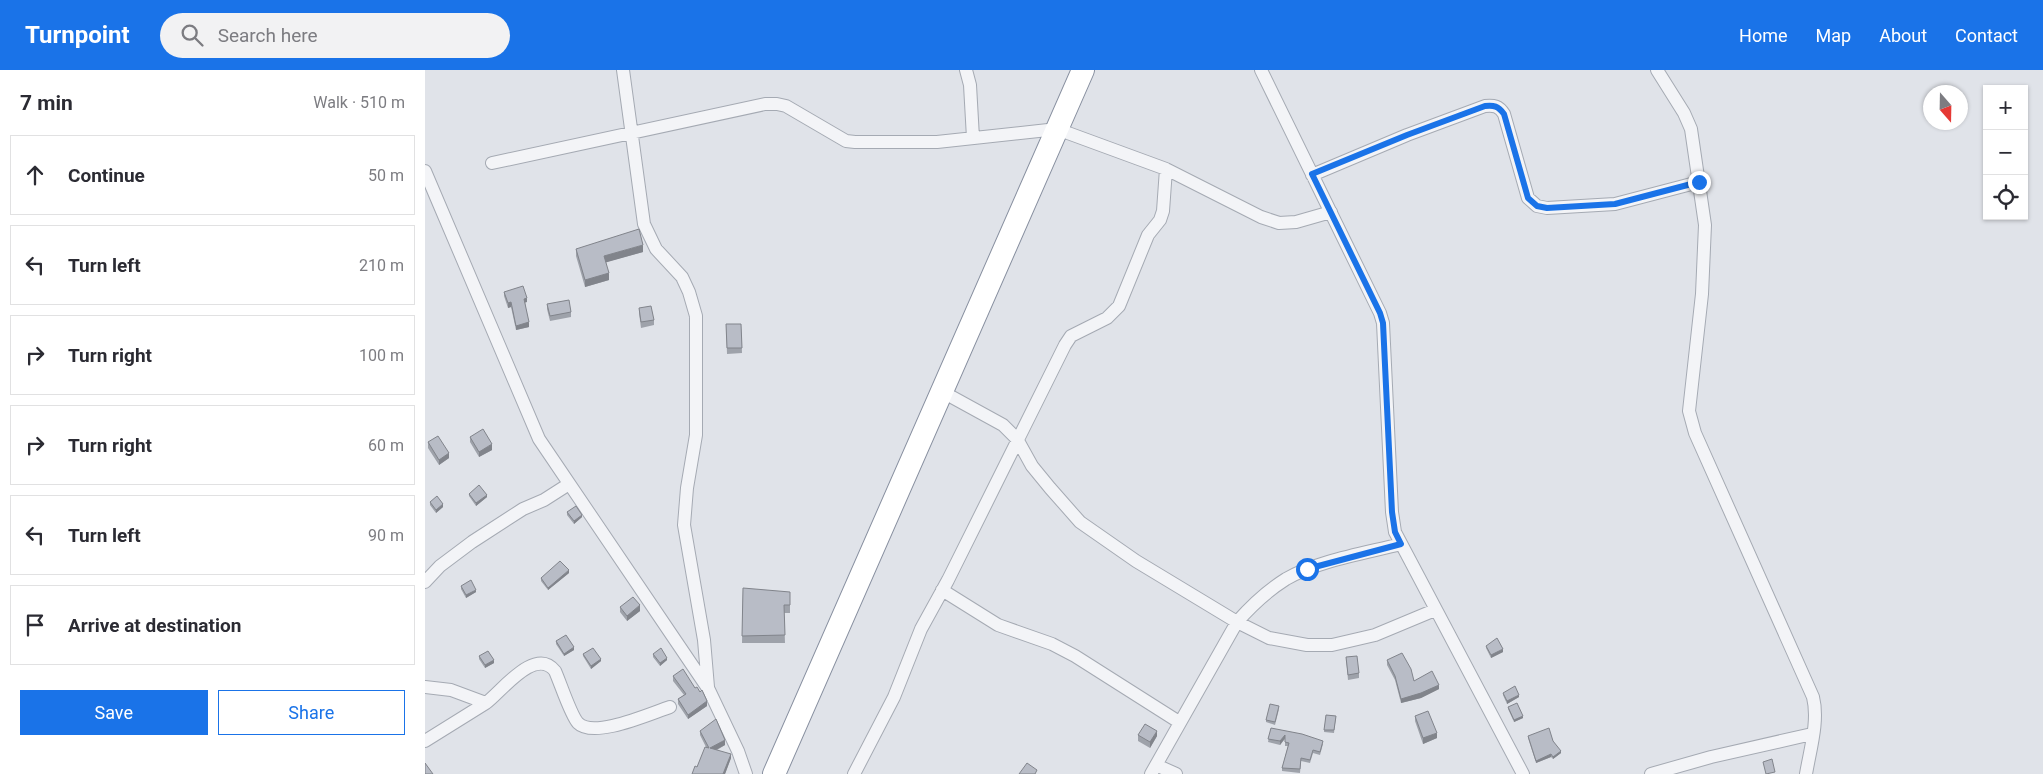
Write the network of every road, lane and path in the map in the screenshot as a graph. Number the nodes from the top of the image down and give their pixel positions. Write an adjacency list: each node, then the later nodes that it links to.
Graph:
1 (623, 70): 7 (street)
2 (966, 70): 8 (street)
3 (1083, 70): 6 (highway)
4 (1261, 70): 12 (street)
5 (1657, 70): 13 (street)
6 (1057, 129): 8 (street); 10 (street); 15 (highway)
7 (631, 132): 8 (street); 9 (street); 24 (street)
8 (973, 138)
9 (492, 163)
10 (1166, 169): 14 (street); 16 (street)
11 (425, 171): 17 (street)
12 (1312, 174): 13 (street); 14 (street)
13 (1699, 182): 28 (street)
14 (1331, 212): 18 (street)
15 (941, 391): 16 (street); 34 (highway)
16 (1017, 439): 20 (street); 22 (street)
17 (569, 484): 19 (street); 24 (street)
18 (1401, 544): 21 (street); 22 (street)
19 (425, 582)
20 (942, 590): 27 (street); 35 (street)
21 (1435, 610): 22 (street); 37 (street)
22 (1237, 622): 27 (street)
23 (425, 687): 25 (street)
24 (709, 690): 30 (street)
25 (486, 703): 26 (street); 29 (street)
26 (670, 706)
27 (1179, 722): 31 (street)
28 (1812, 734): 38 (street); 39 (street)
29 (425, 742)
30 (738, 751): 32 (street); 33 (street)
31 (1153, 770): 36 (street)
32 (735, 774)
33 (746, 774)
34 (773, 774)
35 (854, 774)
36 (1176, 774)
37 (1523, 774)
38 (1651, 774)
39 (1806, 774)

